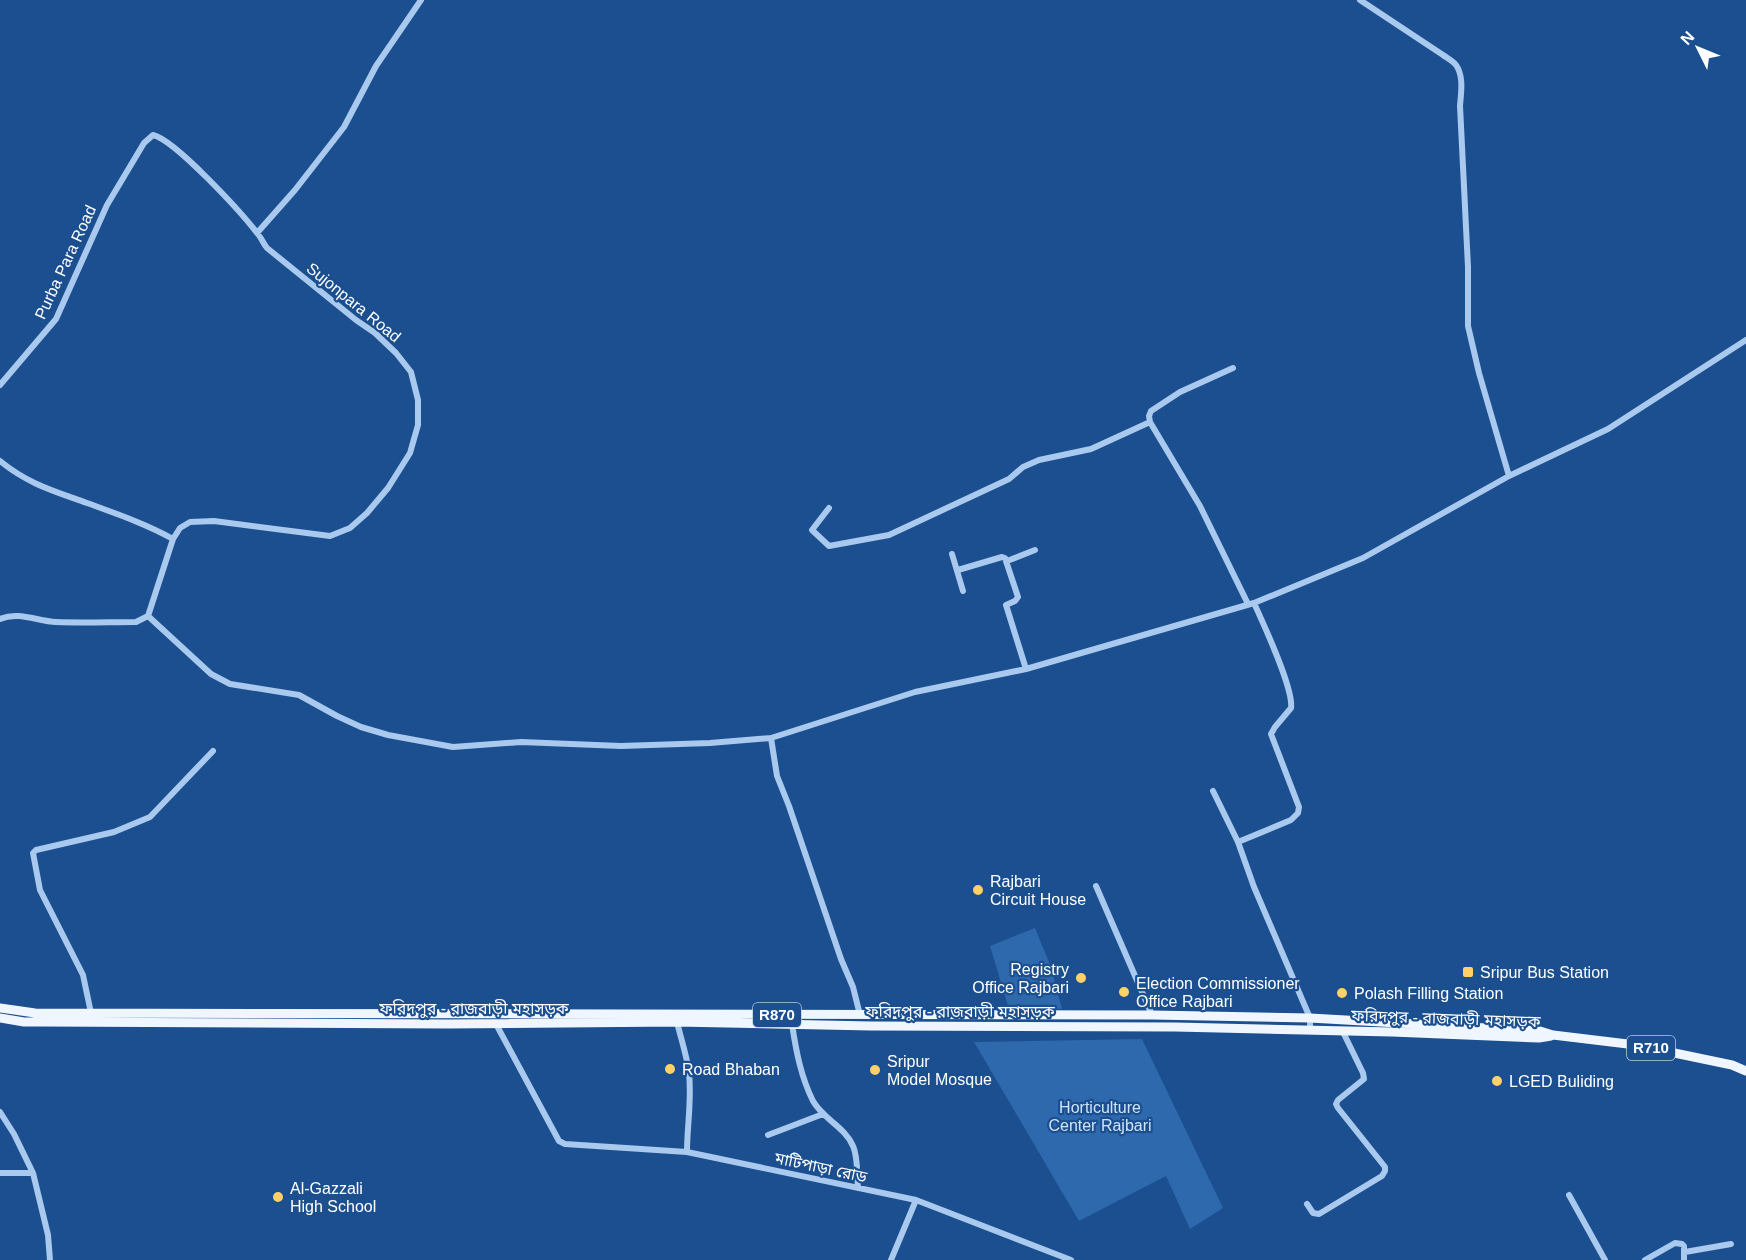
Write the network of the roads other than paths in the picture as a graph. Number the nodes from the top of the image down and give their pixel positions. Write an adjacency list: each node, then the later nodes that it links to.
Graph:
1 (421, 0): 4 (street)
2 (1359, 0): 10 (street)
3 (144, 143): 4 (street, Sujonpara Road); 7 (street, Purba Para Road)
4 (257, 233): 12 (street, Sujonpara Road)
5 (1746, 340): 10 (street)
6 (1233, 368): 8 (street)
7 (0, 385)
8 (1150, 422): 11 (street); 18 (street)
9 (0, 461): 12 (street)
10 (1509, 476): 18 (street)
11 (829, 508)
12 (174, 539): 19 (street)
13 (1035, 550): 15 (street)
14 (952, 554): 16 (street)
15 (1007, 561): 16 (street); 21 (street)
16 (958, 570): 17 (street)
17 (963, 591)
18 (1251, 603): 21 (street); 25 (street)
19 (148, 616): 20 (street); 22 (street)
20 (0, 619)
21 (1026, 669): 22 (street)
22 (771, 738): 29 (street)
23 (213, 751): 28 (street)
24 (1213, 791): 25 (street)
25 (1238, 842): 32 (street)
26 (1096, 886): 30 (street)
27 (0, 1008): 28 (main road, ফরিদপুর - রাজবাড়ী মহাসড়ক / R870)
28 (91, 1013): 29 (main road, ফরিদপুর - রাজবাড়ী মহাসড়ক / R870)
29 (860, 1015): 30 (main road, ফরিদপুর - রাজবাড়ী মহাসড়ক / R870)
30 (1152, 1015): 32 (main road, ফরিদপুর - রাজবাড়ী মহাসড়ক / R870)
31 (0, 1018): 34 (main road, ফরিদপুর - রাজবাড়ী মহাসড়ক / R870)
32 (1310, 1018): 36 (street); 38 (main road, ফরিদপুর - রাজবাড়ী মহাসড়ক / R870)
33 (677, 1022): 34 (main road, ফরিদপুর - রাজবাড়ী মহাসড়ক / R870); 35 (main road, ফরিদপুর - রাজবাড়ী মহাসড়ক / R870); 43 (street)
34 (496, 1024): 43 (street, মাটিপাড়া রোড)
35 (792, 1024): 36 (main road, ফরিদপুর - রাজবাড়ী মহাসড়ক / R870); 41 (street)
36 (1310, 1029): 37 (main road, ফরিদপুর - রাজবাড়ী মহাসড়ক / R870)
37 (1342, 1030): 38 (main road, ফরিদপুর - রাজবাড়ী মহাসড়ক / R870); 49 (street)
38 (1553, 1035): 39 (main road, R710)
39 (1746, 1071)
40 (0, 1112): 45 (street)
41 (823, 1114): 42 (street); 46 (street)
42 (768, 1135)
43 (687, 1152): 46 (street, মাটিপাড়া রোড)
44 (0, 1173): 45 (street)
45 (33, 1173): 52 (street)
46 (858, 1188): 48 (street, মাটিপাড়া রোড)
47 (1569, 1195): 55 (street)
48 (916, 1200): 53 (street); 54 (street, মাটিপাড়া রোড)
49 (1307, 1204)
50 (1731, 1244): 51 (street)
51 (1685, 1252): 56 (street); 57 (street)
52 (50, 1260)
53 (891, 1260)
54 (1071, 1260)
55 (1605, 1260)
56 (1645, 1260)
57 (1684, 1260)

